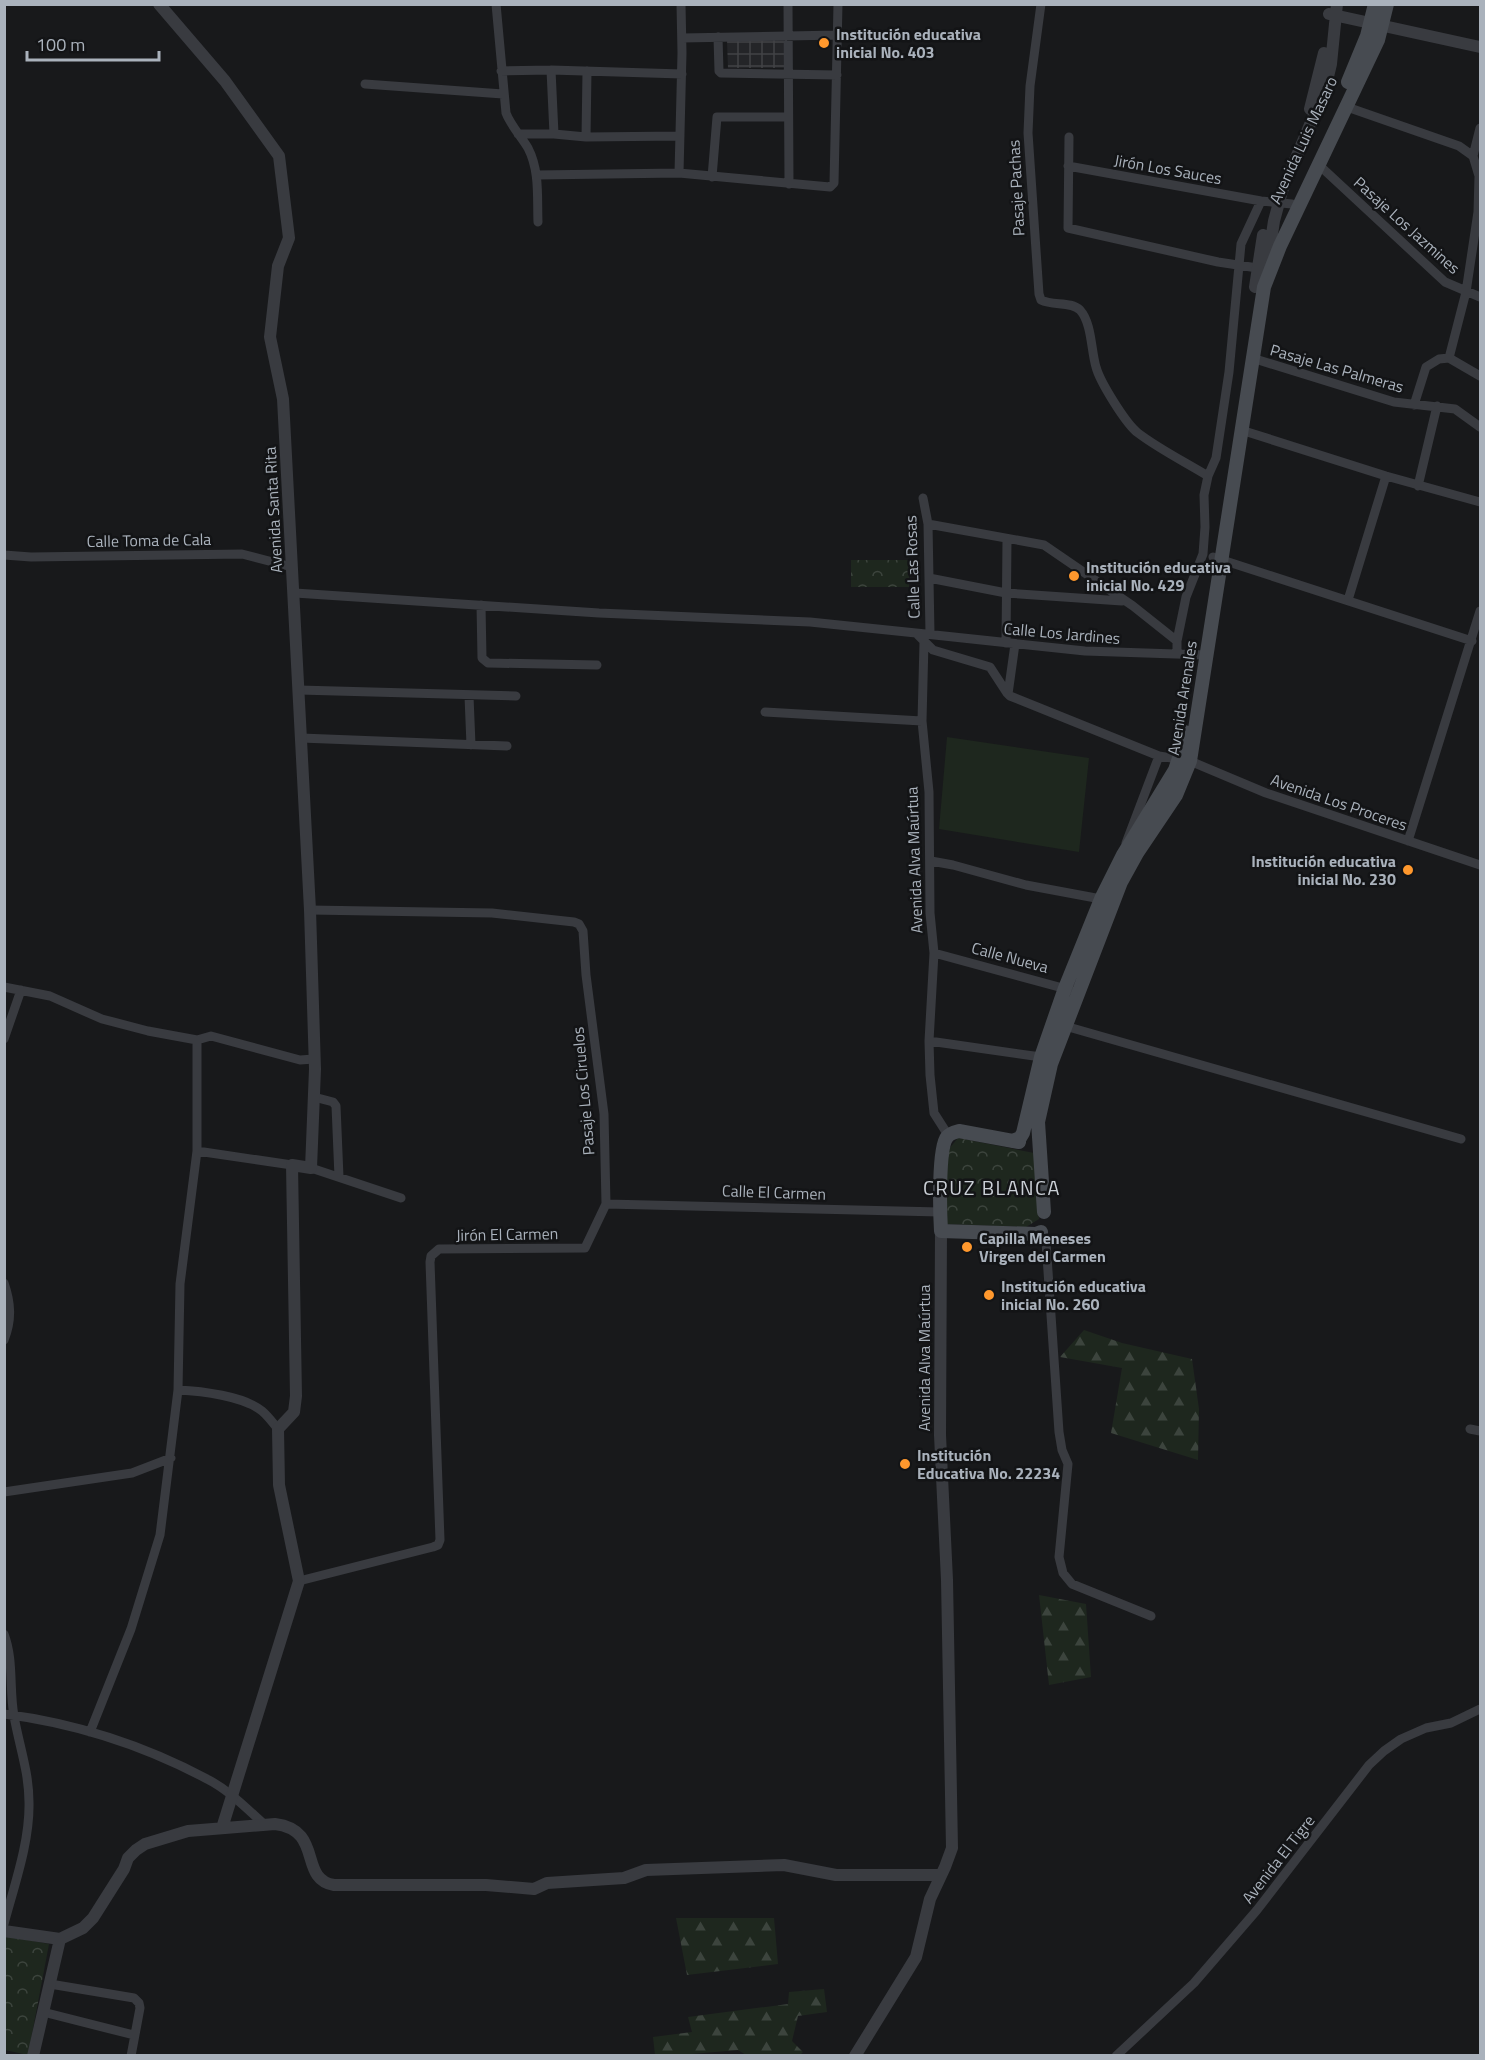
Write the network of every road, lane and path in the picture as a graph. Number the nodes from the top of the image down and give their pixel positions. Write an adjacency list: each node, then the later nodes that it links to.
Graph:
1 (159, 4): 62 (street, Avenida Santa Rita)
2 (496, 4): 17 (street)
3 (681, 4): 14 (street)
4 (788, 4): 11 (street)
5 (838, 4): 12 (street)
6 (1041, 4): 53 (street, Pasaje Pachas)
7 (1376, 4): 10 (main road, Avenida Luis Masaro)
8 (1387, 4): 10 (main road, Avenida Luis Masaro)
9 (1333, 9): 10 (street); 39 (street)
10 (1376, 25): 15 (street); 24 (main road, Avenida Luis Masaro); 39 (main road, Avenida Luis Masaro)
11 (789, 35): 12 (street); 13 (street); 21 (street)
12 (838, 35): 20 (street)
13 (718, 37): 14 (street); 21 (street)
14 (682, 38): 19 (street)
15 (1480, 47)
16 (551, 70): 17 (street); 18 (street); 28 (street)
17 (501, 71): 23 (street)
18 (587, 71): 19 (street); 30 (street)
19 (681, 74): 29 (street)
20 (837, 75): 21 (street); 38 (street)
21 (789, 76): 25 (street)
22 (365, 84): 23 (street)
23 (504, 94): 27 (street)
24 (1347, 107): 32 (street); 34 (main road, Avenida Luis Masaro)
25 (788, 117): 37 (street); 38 (street)
26 (1480, 128): 32 (street)
27 (518, 134): 28 (street); 36 (street)
28 (554, 134): 30 (street)
29 (680, 136): 30 (street); 35 (street)
30 (586, 137)
31 (1069, 137): 33 (street)
32 (1473, 156): 44 (street)
33 (1068, 166): 39 (street, Jirón Los Sauces); 41 (street)
34 (1320, 166): 39 (main road, Avenida Luis Masaro); 44 (street, Pasaje Los Jazmines)
35 (679, 173): 36 (street); 37 (street)
36 (537, 175): 40 (street)
37 (712, 177): 38 (street)
38 (789, 184)
39 (1281, 203): 41 (street); 42 (main road, Avenida Luis Masaro); 43 (main road, Avenida Arenales)
40 (538, 222)
41 (1238, 265): 42 (street); 53 (street)
42 (1264, 266): 43 (main road, Avenida Luis Masaro)
43 (1259, 287): 46 (main road, Avenida Arenales); 61 (main road)
44 (1466, 292): 45 (street, Pasaje Los Jazmines); 47 (street)
45 (1480, 297)
46 (1251, 358): 49 (street, Pasaje Las Palmeras); 52 (main road, Avenida Arenales)
47 (1449, 358): 48 (street); 49 (street)
48 (1480, 376)
49 (1414, 405): 50 (street, Pasaje Las Palmeras)
50 (1437, 406): 51 (street, Pasaje Las Palmeras); 55 (street)
51 (1480, 427)
52 (1241, 430): 54 (street); 61 (main road, Avenida Arenales)
53 (1208, 476): 71 (street)
54 (1386, 476): 55 (street); 66 (street)
55 (1418, 486): 57 (street)
56 (923, 498): 58 (street, Calle Las Rosas)
57 (1480, 502)
58 (928, 525): 59 (street); 63 (street, Calle Las Rosas)
59 (1007, 539): 65 (street); 67 (street)
60 (4, 555): 62 (street, Calle Toma de Cala)
61 (1216, 558): 66 (street); 75 (main road, Avenida Arenales)
62 (292, 567): 64 (street, Avenida Santa Rita)
63 (929, 578): 65 (street); 70 (street, Calle Las Rosas)
64 (295, 593): 68 (street, Calle Los Jardines); 77 (street, Avenida Santa Rita)
65 (1006, 593): 67 (street); 73 (street)
66 (1348, 600): 72 (street)
67 (1125, 602): 71 (street)
68 (481, 605): 70 (street, Calle Los Jardines); 76 (street)
69 (1480, 611): 72 (street)
70 (927, 638): 73 (street, Calle Los Jardines); 78 (street); 82 (street, Avenida Alva Maúrtua)
71 (1177, 641): 74 (street)
72 (1472, 641): 88 (street)
73 (1010, 644): 74 (street, Calle Los Jardines); 78 (street)
74 (1176, 652): 75 (street, Calle Los Jardines)
75 (1202, 654): 87 (main road, Avenida Arenales)
76 (597, 664)
77 (299, 690): 79 (street); 83 (street, Avenida Santa Rita)
78 (1008, 694): 86 (street, Avenida Los Proceres)
79 (469, 696): 80 (street); 84 (street)
80 (516, 696)
81 (765, 712): 82 (street)
82 (922, 721): 90 (street, Avenida Alva Maúrtua)
83 (301, 738): 84 (street); 93 (street, Avenida Santa Rita)
84 (471, 744): 85 (street)
85 (507, 746)
86 (1159, 756): 87 (street, Avenida Los Proceres); 89 (street)
87 (1184, 761): 88 (street, Avenida Los Proceres); 89 (main road, Avenida Arenales); 97 (main road, Avenida Arenales)
88 (1408, 841): 91 (street, Avenida Los Proceres)
89 (1123, 855): 92 (main road, Avenida Arenales)
90 (931, 861): 92 (street); 94 (street, Avenida Alva Maúrtua)
91 (1480, 865)
92 (1101, 899): 97 (main road, Avenida Arenales)
93 (310, 910): 103 (street, Avenida Santa Rita); 114 (street, Pasaje Los Ciruelos)
94 (934, 953): 97 (street, Calle Nueva); 101 (street, Avenida Alva Maúrtua)
95 (4, 987): 96 (street)
96 (21, 990): 99 (street); 100 (street)
97 (1071, 990): 98 (main road, Avenida Arenales); 102 (main road, Avenida Arenales)
98 (1065, 1026): 106 (street); 108 (main road, Avenida Arenales)
99 (4, 1039)
100 (197, 1040): 103 (street); 109 (street)
101 (929, 1041): 102 (street); 105 (street, Avenida Alva Maúrtua)
102 (1041, 1058): 107 (main road, Avenida Arenales)
103 (314, 1059): 104 (street, Avenida Santa Rita)
104 (314, 1097): 111 (street, Avenida Santa Rita); 112 (street)
105 (948, 1135): 107 (main road); 115 (main road, Avenida Alva Maúrtua)
106 (1461, 1139)
107 (1012, 1141): 108 (main road)
108 (1039, 1147): 116 (main road, Avenida Arenales)
109 (197, 1151): 110 (street); 122 (street)
110 (292, 1165): 111 (street); 123 (street)
111 (311, 1168): 112 (street)
112 (339, 1177): 113 (street)
113 (401, 1198)
114 (606, 1204): 115 (street, Calle El Carmen); 119 (street, Pasaje Los Ciruelos)
115 (940, 1212): 117 (main road, Avenida Alva Maúrtua)
116 (1044, 1212): 118 (street)
117 (941, 1231): 118 (main road); 137 (street, Avenida Alva Maúrtua)
118 (1041, 1232): 129 (street)
119 (585, 1248): 128 (street, Jirón El Carmen)
120 (4, 1283): 121 (street)
121 (4, 1340)
122 (178, 1390): 123 (street); 126 (street)
123 (278, 1429): 128 (street)
124 (1470, 1429): 125 (street)
125 (1480, 1431)
126 (171, 1458): 127 (street); 133 (street)
127 (4, 1492)
128 (299, 1581): 134 (street)
129 (1151, 1616)
130 (4, 1634): 132 (street)
131 (1480, 1709): 147 (street, Avenida El Tigre)
132 (9, 1715): 133 (street); 138 (street)
133 (90, 1732): 134 (street)
134 (231, 1795): 135 (street); 136 (street)
135 (265, 1825): 136 (street); 137 (street)
136 (222, 1828): 140 (street)
137 (941, 1875): 146 (street, Avenida Alva Maúrtua)
138 (4, 1924)
139 (4, 1930): 140 (street)
140 (60, 1939): 141 (street)
141 (50, 1984): 142 (street); 143 (street)
142 (43, 2012): 143 (street); 144 (street)
143 (135, 2035): 145 (street)
144 (33, 2055)
145 (131, 2055)
146 (855, 2055)
147 (1116, 2055)

